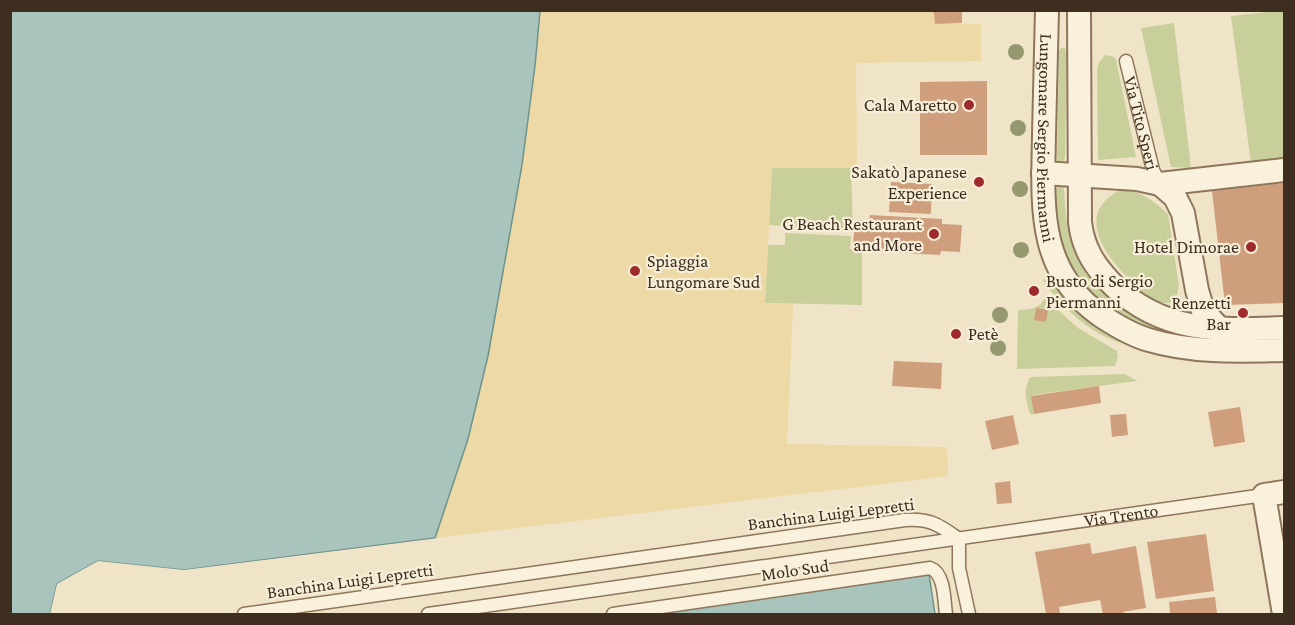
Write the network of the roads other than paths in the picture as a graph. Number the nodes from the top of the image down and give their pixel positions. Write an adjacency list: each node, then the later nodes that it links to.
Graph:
1 (1047, 10): 5 (street, Lungomare Sergio Piermanni)
2 (1079, 10): 6 (street, Lungomare Sergio Piermanni)
3 (1126, 61): 7 (lane, Via Tito Speri)
4 (1284, 170): 7 (street, Via Tito Speri)
5 (1043, 174): 6 (street, Via Tito Speri); 11 (street, Lungomare Sergio Piermanni)
6 (1079, 175): 7 (street, Via Tito Speri); 8 (street, Lungomare Sergio Piermanni)
7 (1160, 184): 8 (street, Via Tito Speri)
8 (1218, 328): 9 (street, Lungomare Sergio Piermanni); 11 (street, Via Tito Speri)
9 (1284, 328)
10 (1284, 350): 11 (street, Lungomare Sergio Piermanni)
11 (1228, 351)
12 (1274, 493): 13 (lane, Via Trento); 19 (street)
13 (959, 538): 14 (lane, Banchina Luigi Lepretti); 15 (lane); 18 (lane)
14 (244, 615)
15 (428, 615)
16 (613, 615): 17 (lane, Molo Sud)
17 (946, 615)
18 (969, 615)
19 (1284, 615)

